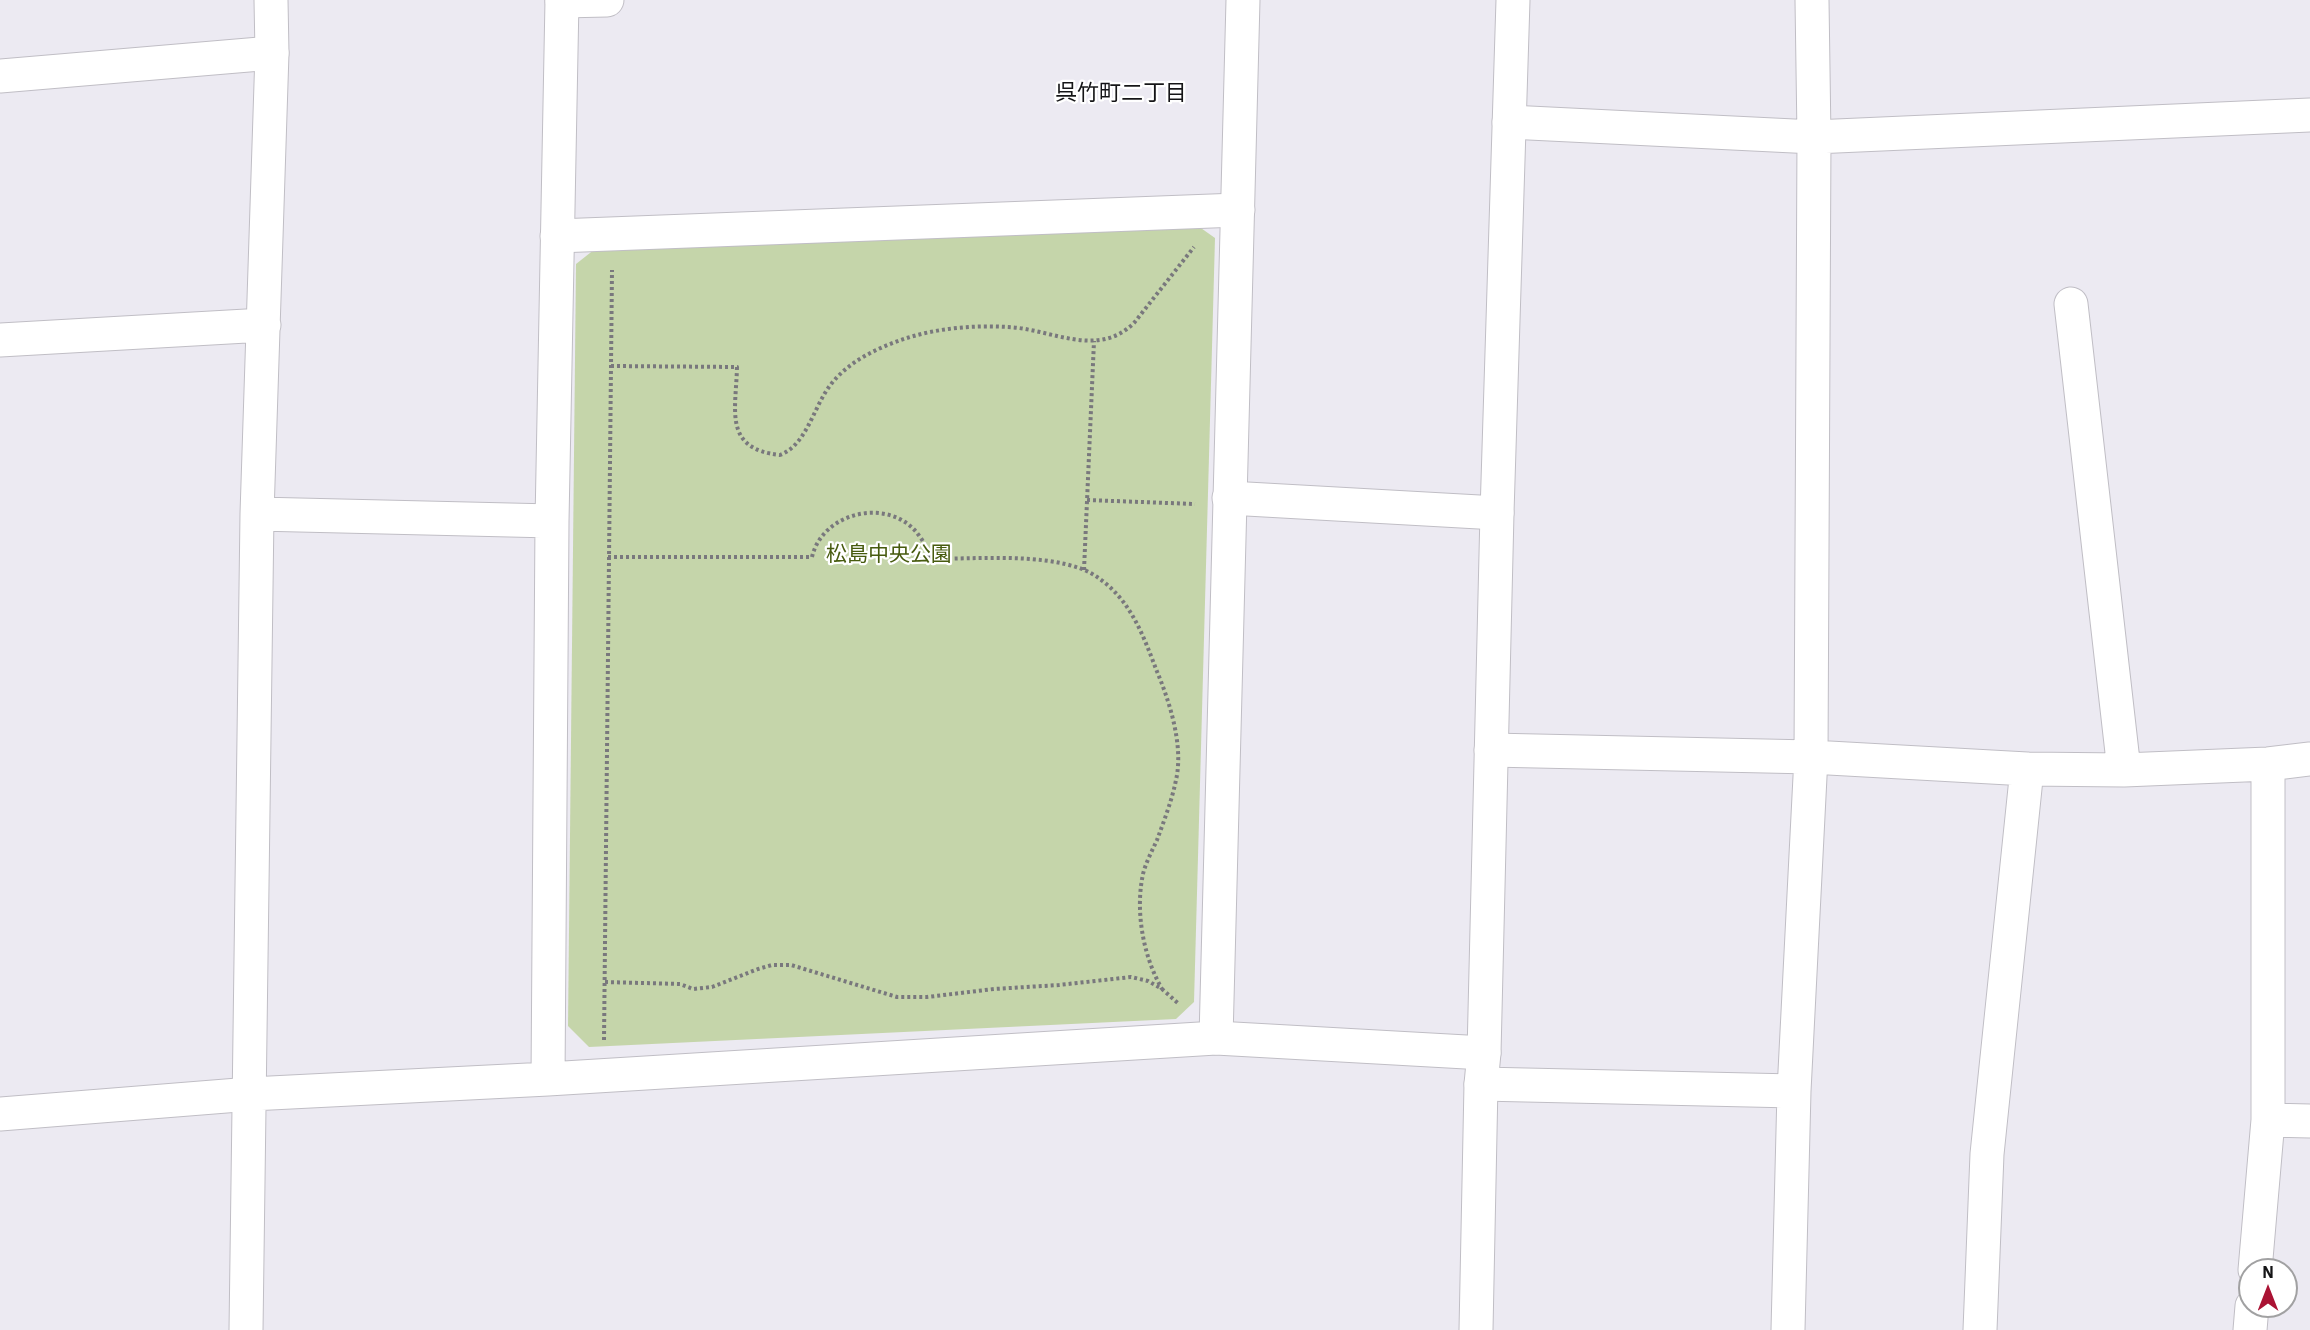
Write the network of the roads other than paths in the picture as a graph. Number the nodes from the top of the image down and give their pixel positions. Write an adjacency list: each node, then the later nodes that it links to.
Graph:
1 (271, 0): 7 (street)
2 (607, 0): 6 (street)
3 (1243, 0): 12 (street)
4 (1513, 0): 10 (street)
5 (1812, 0): 11 (street)
6 (562, 1): 13 (street)
7 (272, 53): 8 (street); 15 (street)
8 (0, 76)
9 (2310, 115): 11 (street)
10 (1509, 122): 11 (street); 18 (street)
11 (1814, 137): 22 (street)
12 (1238, 210): 13 (street); 17 (street)
13 (557, 236): 20 (street)
14 (2071, 304): 26 (street)
15 (264, 325): 16 (street); 19 (street)
16 (0, 340)
17 (1229, 498): 18 (street); 27 (street)
18 (1497, 513): 21 (street)
19 (257, 514): 20 (street); 31 (street)
20 (552, 521): 29 (street)
21 (1491, 750): 22 (street); 28 (street)
22 (1811, 757): 25 (street); 30 (street)
23 (2310, 759): 24 (street)
24 (2268, 764): 26 (street); 33 (street)
25 (2027, 770): 26 (street); 39 (street)
26 (2124, 770)
27 (1216, 1038): 28 (street); 29 (street)
28 (1483, 1068): 30 (street); 37 (street)
29 (548, 1079): 31 (street)
30 (1794, 1091): 38 (street)
31 (251, 1094): 32 (street); 36 (street)
32 (0, 1114)
33 (2268, 1120): 34 (street); 35 (street)
34 (2310, 1121)
35 (2256, 1258)
36 (246, 1330)
37 (1476, 1330)
38 (1788, 1330)
39 (1980, 1330)

